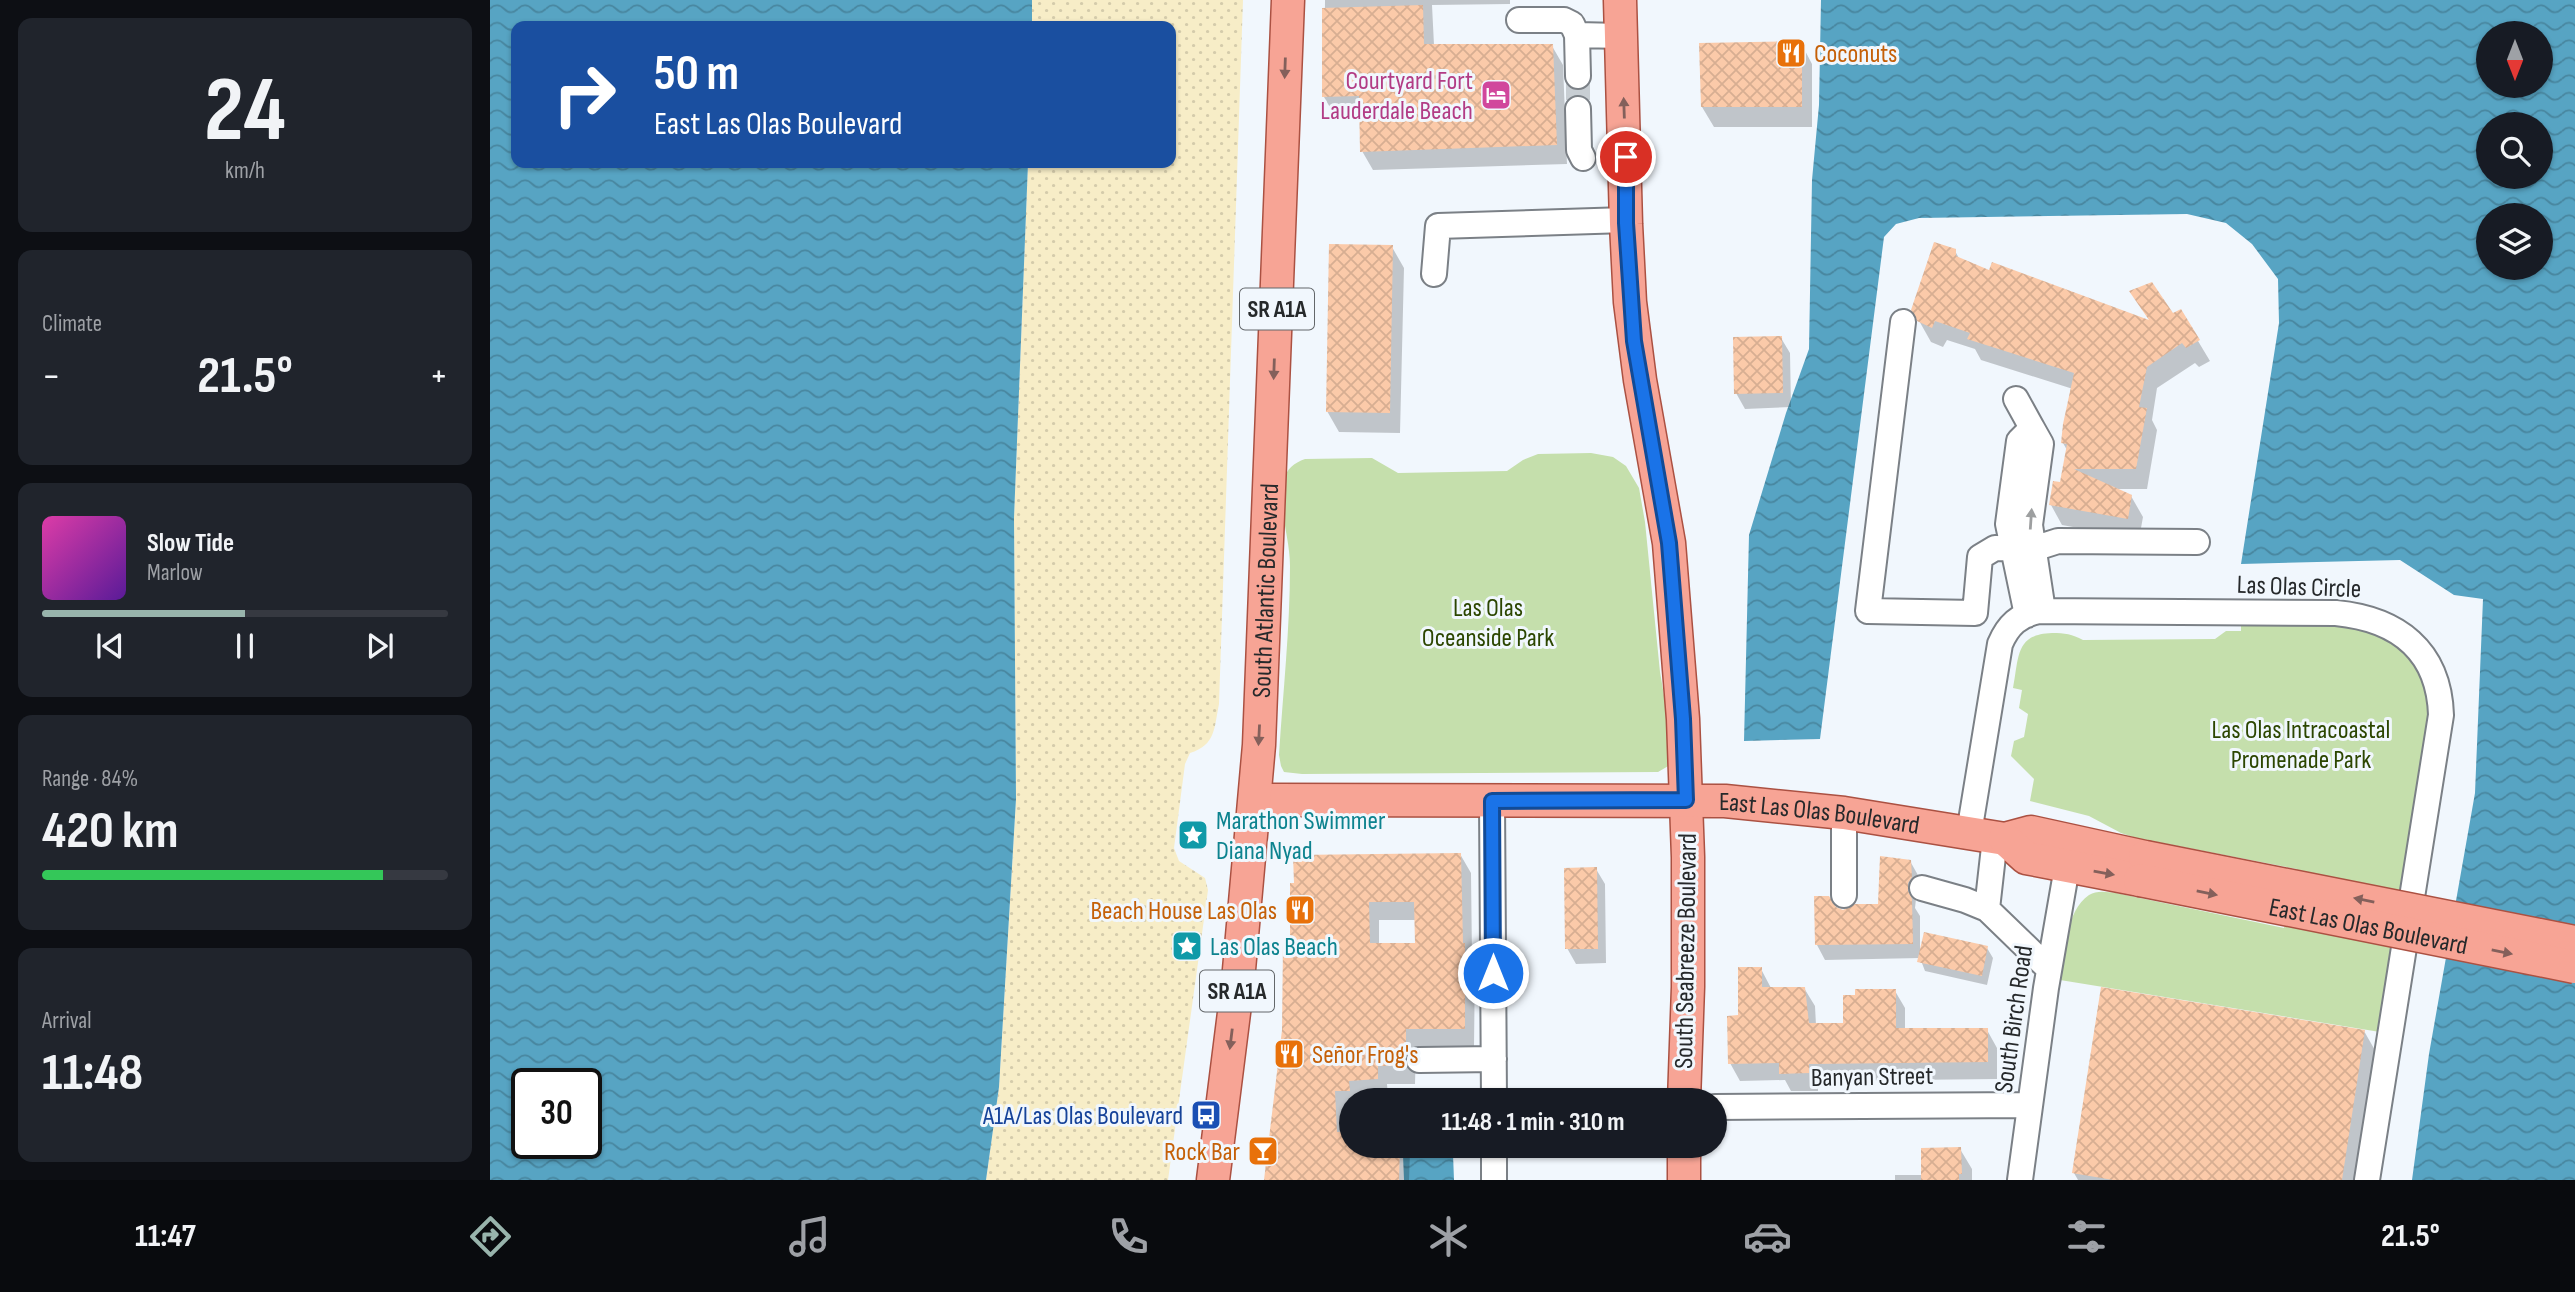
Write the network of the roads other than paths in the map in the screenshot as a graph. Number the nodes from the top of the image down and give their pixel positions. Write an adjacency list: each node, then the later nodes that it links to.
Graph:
1 (1288, 0): 18 (main road, South Atlantic Boulevard / SR A1A, one-way to 18)
2 (1620, 0): 5 (main road, South Seabreeze Boulevard)
3 (1519, 20): 4 (street)
4 (1577, 35): 5 (street); 6 (street)
5 (1621, 36): 9 (main road, South Seabreeze Boulevard, one-way to 5)
6 (1578, 76)
7 (1578, 109): 8 (street)
8 (1583, 158)
9 (1626, 220): 10 (street); 19 (main road, South Seabreeze Boulevard)
10 (1434, 274)
11 (1903, 322): 15 (street)
12 (2016, 399): 14 (street)
13 (2197, 542): 14 (street)
14 (2024, 549): 15 (street); 16 (street)
15 (1975, 613): 17 (street)
16 (2035, 613): 17 (street); 43 (street, Las Olas Circle)
17 (2005, 633): 22 (street)
18 (1255, 800): 20 (main road, East Las Olas Boulevard); 39 (main road, South Atlantic Boulevard / SR A1A, one-way to 39)
19 (1686, 800): 20 (main road, East Las Olas Boulevard); 21 (main road, East Las Olas Boulevard); 34 (main road, South Seabreeze Boulevard)
20 (1492, 801): 31 (street)
21 (1844, 813): 22 (main road, East Las Olas Boulevard); 26 (street)
22 (1990, 836): 23 (main road, East Las Olas Boulevard); 24 (main road, East Las Olas Boulevard); 27 (street)
23 (2067, 867): 24 (main road, East Las Olas Boulevard, one-way to 24); 30 (street, South Birch Road)
24 (2143, 868): 28 (main road, East Las Olas Boulevard, one-way to 24, bridge); 29 (main road, East Las Olas Boulevard, one-way to 29, bridge)
25 (1922, 888): 27 (street)
26 (1844, 895)
27 (1987, 909): 30 (street)
28 (2575, 942)
29 (2575, 967)
30 (2049, 969): 35 (street, South Birch Road)
31 (1494, 1059): 32 (street); 33 (street)
32 (1419, 1060)
33 (1494, 1088)
34 (1684, 1088)
35 (2030, 1105): 36 (street, Banyan Street); 42 (street, South Birch Road)
36 (1727, 1107)
37 (1494, 1158): 40 (street)
38 (1684, 1158): 41 (main road)
39 (1213, 1180)
40 (1494, 1180)
41 (1684, 1180)
42 (2020, 1180)
43 (2367, 1180)

